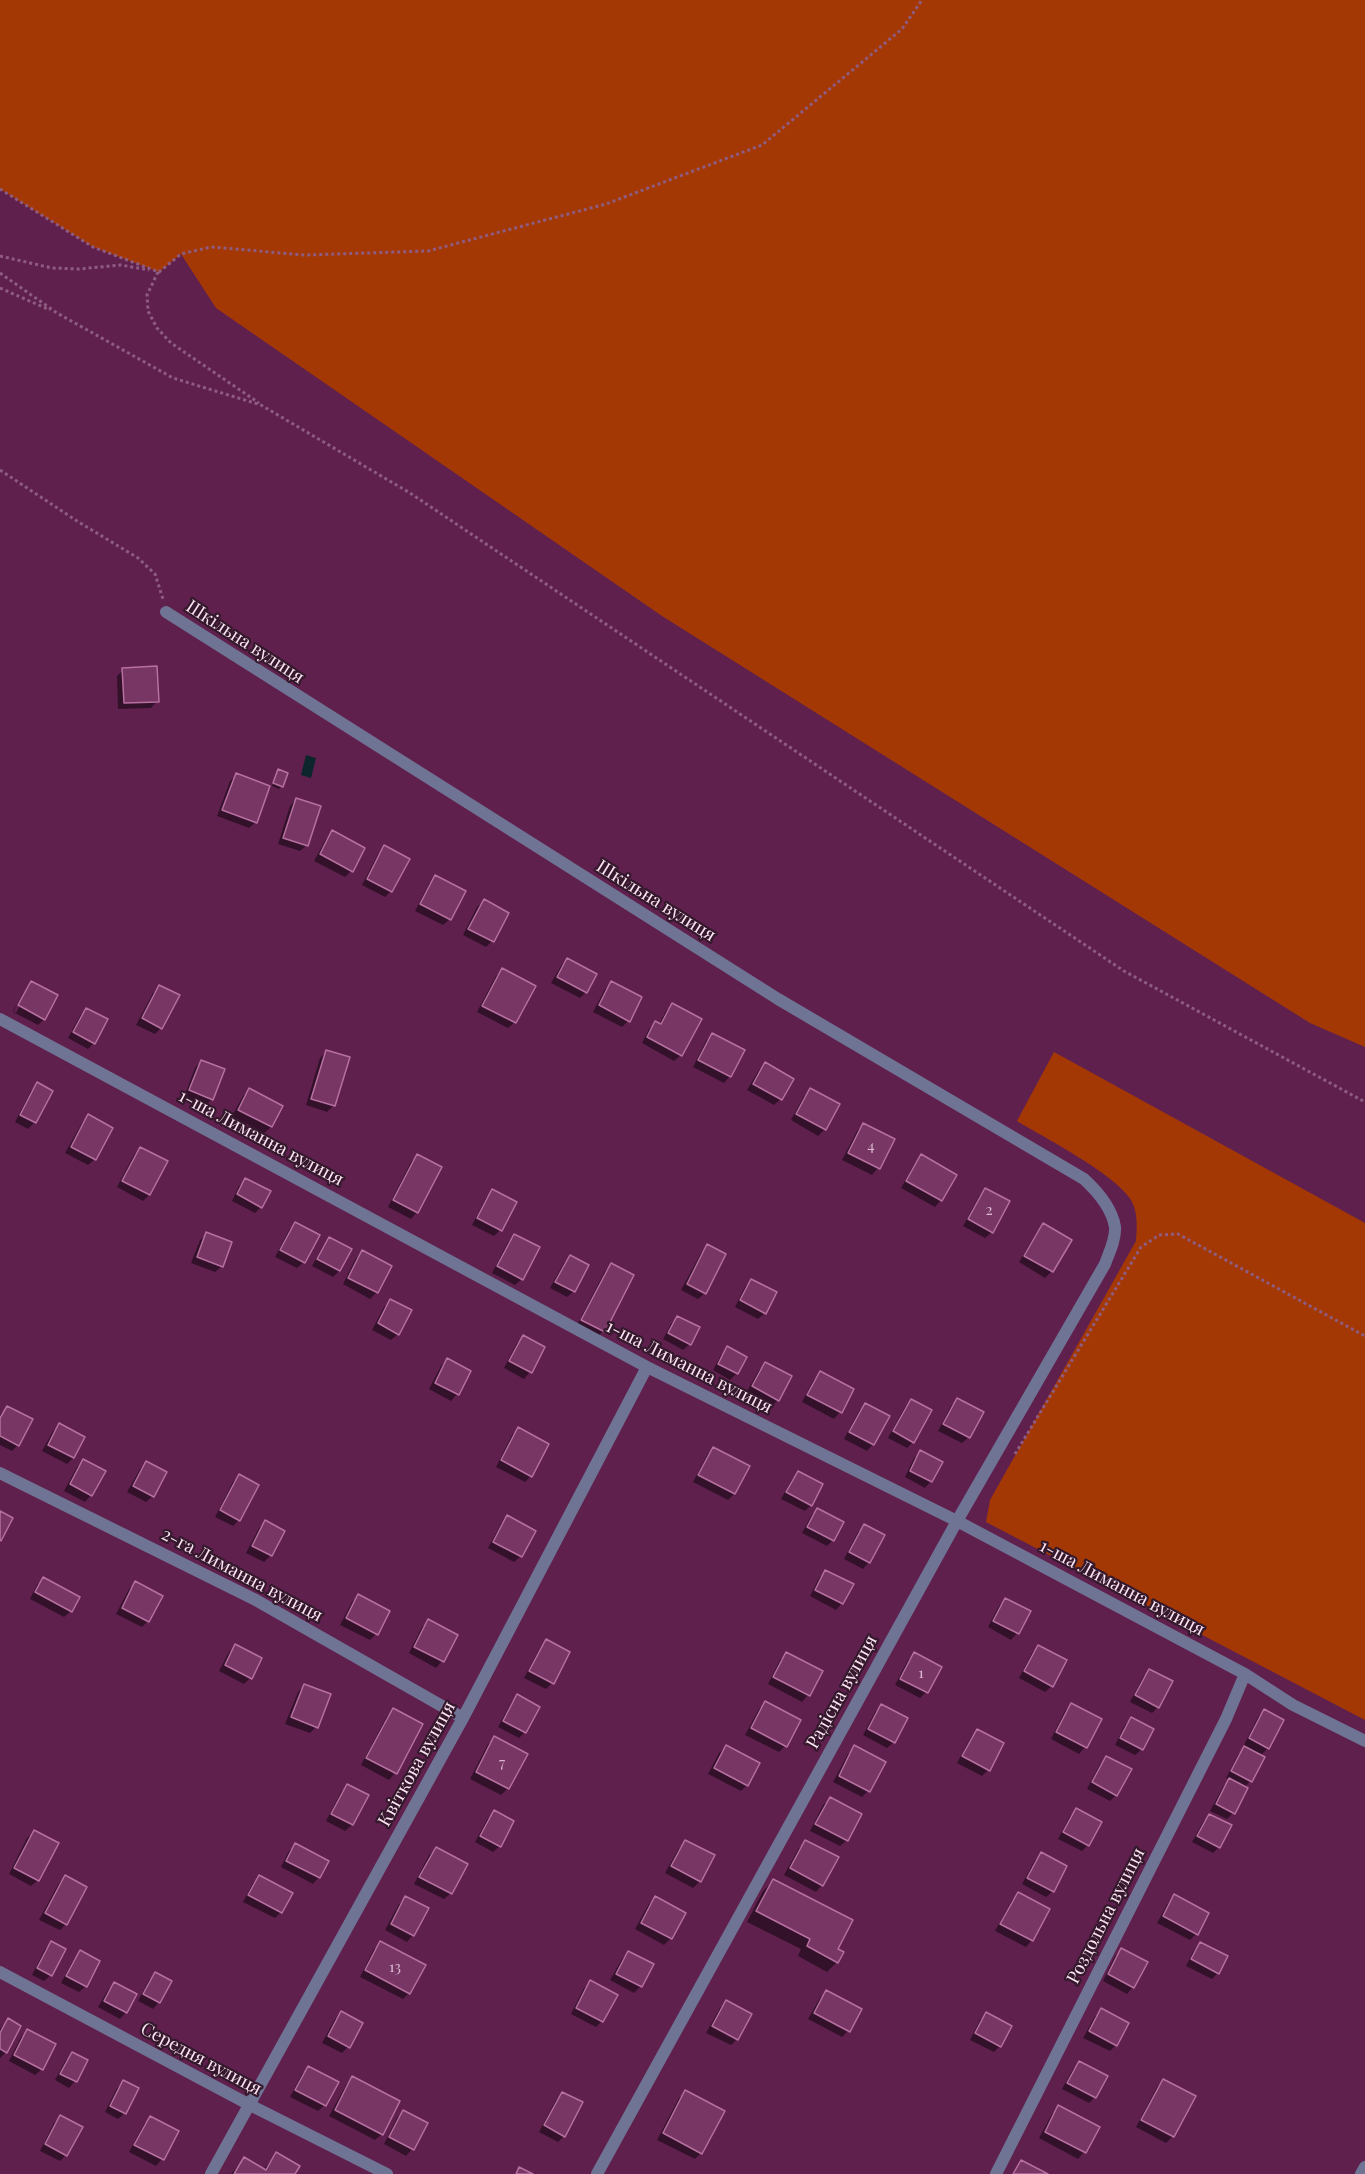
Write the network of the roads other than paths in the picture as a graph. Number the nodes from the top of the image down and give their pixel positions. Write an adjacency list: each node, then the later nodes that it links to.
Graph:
1 (166, 612): 3 (street, Шкільна вулиця)
2 (0, 1019): 4 (street, 1-ша Лиманна вулиця)
3 (1115, 1227): 6 (street, Радісна вулиця)
4 (647, 1367): 6 (street, 1-ша Лиманна вулиця); 8 (street, Квіткова вулиця)
5 (0, 1473): 8 (street, 2-га Лиманна вулиця)
6 (957, 1521): 7 (street, 1-ша Лиманна вулиця); 15 (street, Радісна вулиця)
7 (1245, 1674): 9 (street, 1-ша Лиманна вулиця); 16 (street, Роздольна вулиця)
8 (463, 1718): 11 (street, Квіткова вулиця)
9 (1365, 1741)
10 (0, 1972): 11 (street, Середня вулиця)
11 (250, 2106): 13 (street, Квіткова вулиця); 14 (street, Середня вулиця)
12 (1365, 2167): 17 (street)
13 (211, 2174)
14 (387, 2174)
15 (597, 2174)
16 (996, 2174)
17 (1361, 2174)

